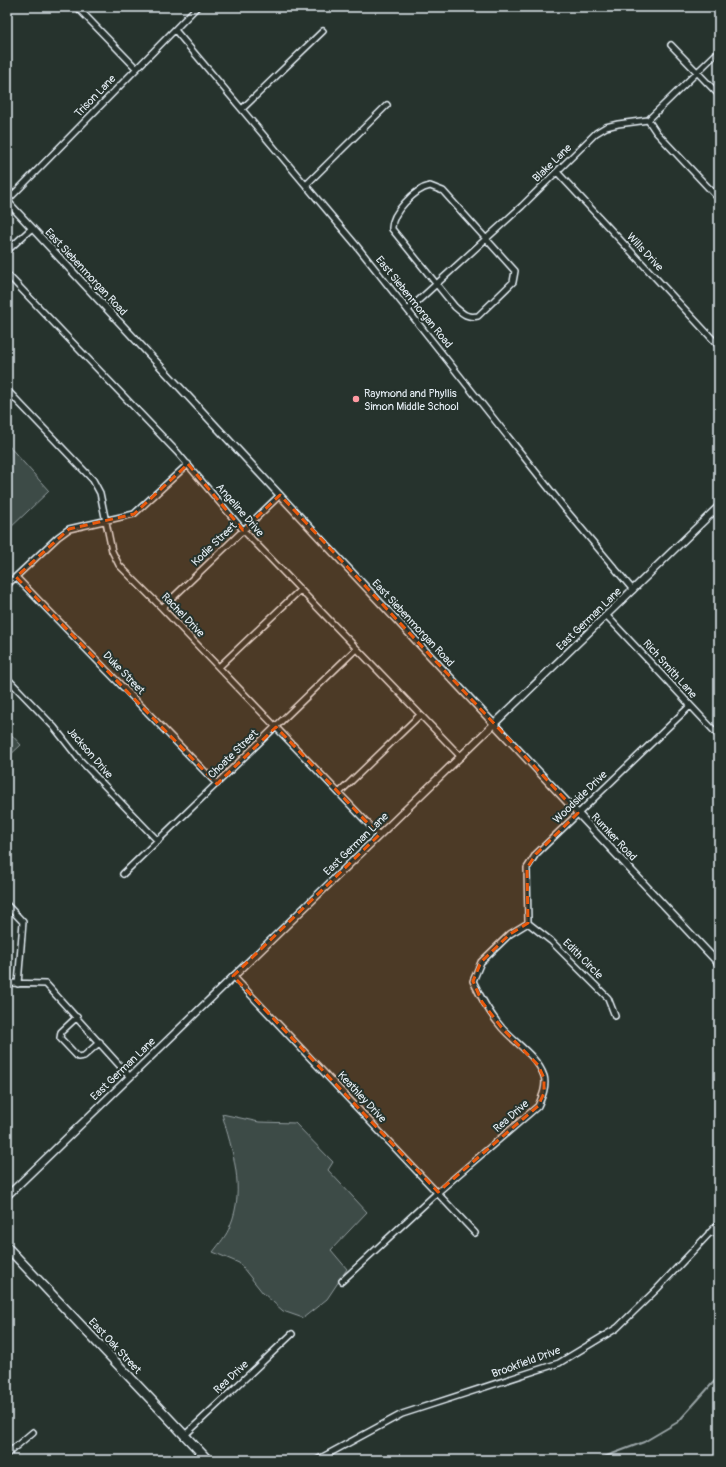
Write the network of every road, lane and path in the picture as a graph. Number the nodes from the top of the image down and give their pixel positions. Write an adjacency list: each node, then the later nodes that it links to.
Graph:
1 (77, 7): 7 (street)
2 (197, 7): 3 (street, Trison Lane)
3 (175, 30): 7 (street, Trison Lane); 11 (street, East Siebenmorgan Road)
4 (323, 32): 11 (street)
5 (671, 45): 8 (street)
6 (719, 51): 8 (street)
7 (136, 68): 16 (street, Trison Lane)
8 (697, 72): 9 (street); 12 (street)
9 (719, 95)
10 (387, 105): 14 (street)
11 (242, 109): 14 (street, East Siebenmorgan Road)
12 (648, 120): 13 (street, Blake Lane); 15 (street)
13 (557, 172): 18 (street, Blake Lane); 23 (street, Wills Drive)
14 (306, 185): 22 (street, East Siebenmorgan Road)
15 (719, 199)
16 (7, 201): 17 (street, East Siebenmorgan Road)
17 (32, 228): 19 (street); 26 (street, East Siebenmorgan Road)
18 (487, 238): 21 (street, Blake Lane); 21 (street); 21 (street)
19 (7, 251)
20 (7, 274): 25 (street, Angeline Drive)
21 (436, 285): 22 (street, Blake Lane)
22 (408, 310): 35 (street, East Siebenmorgan Road)
23 (719, 346)
24 (7, 390): 30 (street, Rachel Drive)
25 (188, 464): 30 (street); 31 (street, Angeline Drive)
26 (280, 495): 31 (street, Kodie Street); 43 (street, East Siebenmorgan Road)
27 (719, 506): 28 (street, East German Lane)
28 (714, 511): 29 (street); 35 (street, East German Lane)
29 (719, 516)
30 (106, 521): 32 (street); 36 (street, Rachel Drive)
31 (243, 530): 34 (street, Angeline Drive); 36 (street, Kodie Street)
32 (16, 577): 33 (street); 47 (street, Duke Street)
33 (7, 586)
34 (300, 590): 38 (street, Angeline Drive); 39 (street)
35 (633, 590): 37 (street, East German Lane)
36 (162, 608): 39 (street, Rachel Drive)
37 (606, 615): 41 (street, Rich Smith Lane); 43 (street, East German Lane)
38 (356, 649): 42 (street, Angeline Drive); 44 (street, Choate Street)
39 (219, 668): 44 (street, Rachel Drive)
40 (7, 678): 51 (street, Jackson Drive)
41 (690, 706): 45 (street, Rich Smith Lane); 49 (street, Woodside Drive)
42 (420, 715): 46 (street, Angeline Drive); 48 (street)
43 (494, 725): 46 (street, East German Lane); 49 (street, Rumker Road)
44 (276, 727): 47 (street, Choate Street); 48 (street, Rachel Drive)
45 (719, 736)
46 (461, 757): 50 (street, East German Lane)
47 (217, 784): 51 (street, Choate Street)
48 (339, 793): 50 (street, Rachel Drive)
49 (578, 813): 54 (street, Woodside Drive); 55 (street, Rumker Road)
50 (379, 835): 56 (street, East German Lane)
51 (158, 841): 52 (street, Choate Street)
52 (123, 874)
53 (7, 905): 58 (street)
54 (528, 923): 59 (street, Edith Circle); 63 (street, Rea Drive)
55 (719, 964)
56 (233, 976): 62 (street, East German Lane); 63 (street, Keathley Drive)
57 (7, 983): 58 (street)
58 (18, 984): 60 (street)
59 (615, 1016)
60 (77, 1017): 61 (street); 61 (street)
61 (100, 1042): 62 (street)
62 (130, 1077): 64 (street, East German Lane)
63 (438, 1192): 66 (street, Keathley Drive); 70 (street, Rea Drive)
64 (7, 1196)
65 (719, 1223): 67 (street, Brookfield Drive)
66 (475, 1233)
67 (709, 1233): 68 (street); 78 (street, Brookfield Drive)
68 (719, 1233)
69 (7, 1246): 73 (highway, East Oak Street)
70 (342, 1281)
71 (292, 1334): 73 (street, Rea Drive)
72 (33, 1432): 74 (street)
73 (184, 1436): 75 (highway, East Oak Street)
74 (8, 1451)
75 (201, 1452): 76 (street); 77 (highway, East Oak Street)
76 (192, 1460)
77 (208, 1460)
78 (317, 1460)

